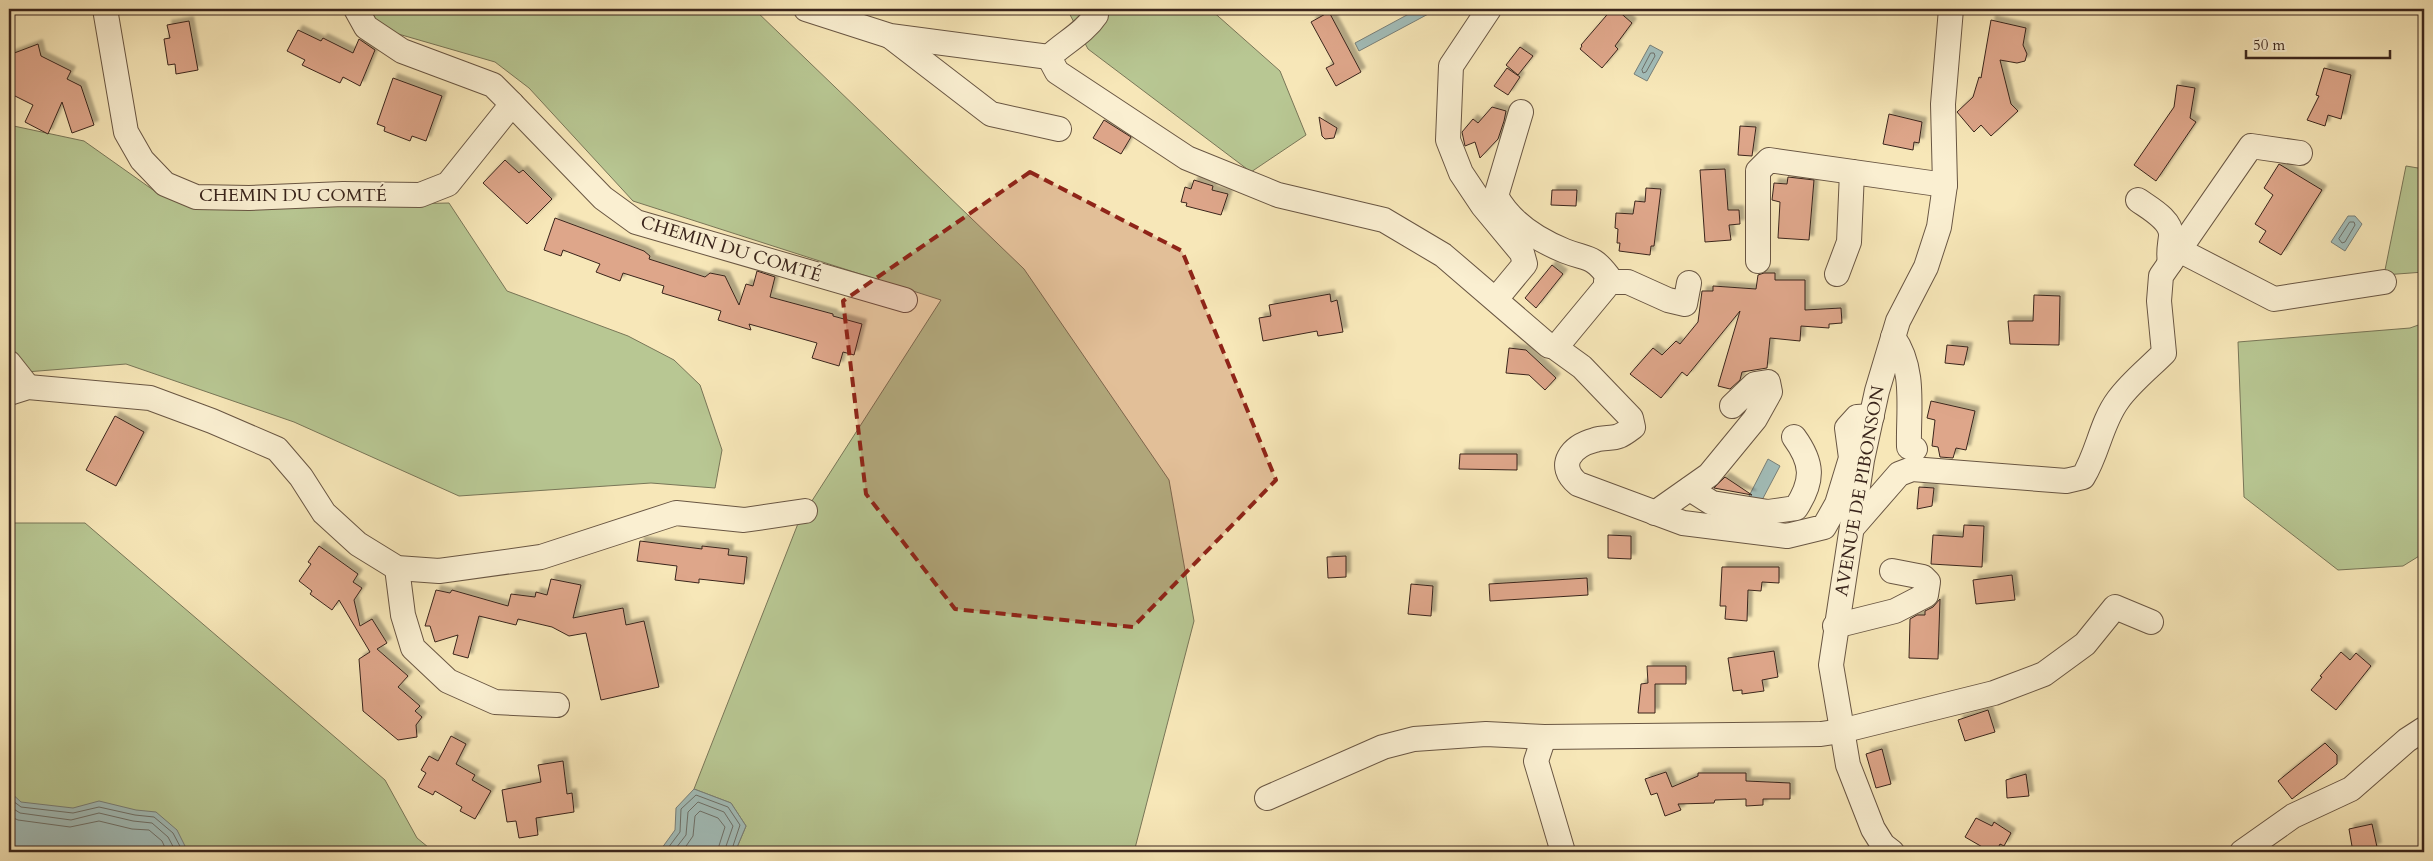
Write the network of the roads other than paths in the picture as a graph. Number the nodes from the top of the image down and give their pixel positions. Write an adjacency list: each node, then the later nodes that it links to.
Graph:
1 (106, 9): 9 (street, CHEMIN DU COMTÉ)
2 (356, 9): 9 (street, CHEMIN DU COMTÉ)
3 (806, 9): 7 (street)
4 (1095, 9): 8 (street)
5 (1489, 9): 22 (street)
6 (1951, 9): 14 (street, AVENUE DE PIBONSON)
7 (890, 36): 8 (street); 11 (street)
8 (1049, 57): 22 (street)
9 (512, 104): 23 (street, CHEMIN DU COMTÉ)
10 (1521, 112): 19 (street)
11 (1059, 129)
12 (2300, 153): 16 (street)
13 (1852, 172): 14 (street); 17 (street); 18 (street)
14 (1945, 185): 24 (street, AVENUE DE PIBONSON)
15 (2138, 200): 16 (street)
16 (2175, 256): 20 (street); 35 (street)
17 (1758, 261)
18 (1837, 274)
19 (1606, 282): 21 (street); 25 (street)
20 (2384, 282)
21 (1689, 283)
22 (1496, 299): 25 (street)
23 (905, 300)
24 (1893, 337): 29 (street, AVENUE DE PIBONSON); 31 (street)
25 (1553, 346): 34 (street)
26 (9, 363): 27 (street)
27 (18, 390): 36 (street)
28 (1732, 406): 32 (street)
29 (1872, 416): 34 (street); 35 (street, AVENUE DE PIBONSON)
30 (1794, 437): 32 (street)
31 (1915, 449)
32 (1690, 489): 34 (street)
33 (805, 511): 36 (street)
34 (1655, 513)
35 (1852, 528): 39 (street, AVENUE DE PIBONSON)
36 (397, 568): 40 (street)
37 (1892, 571): 39 (street)
38 (2150, 622): 42 (street)
39 (1835, 626): 42 (street, AVENUE DE PIBONSON)
40 (557, 705)
41 (2424, 729): 47 (street)
42 (1842, 731): 43 (street); 46 (street, AVENUE DE PIBONSON)
43 (1544, 737): 44 (street); 45 (street)
44 (1267, 798)
45 (1563, 852)
46 (1892, 852)
47 (2242, 852)

